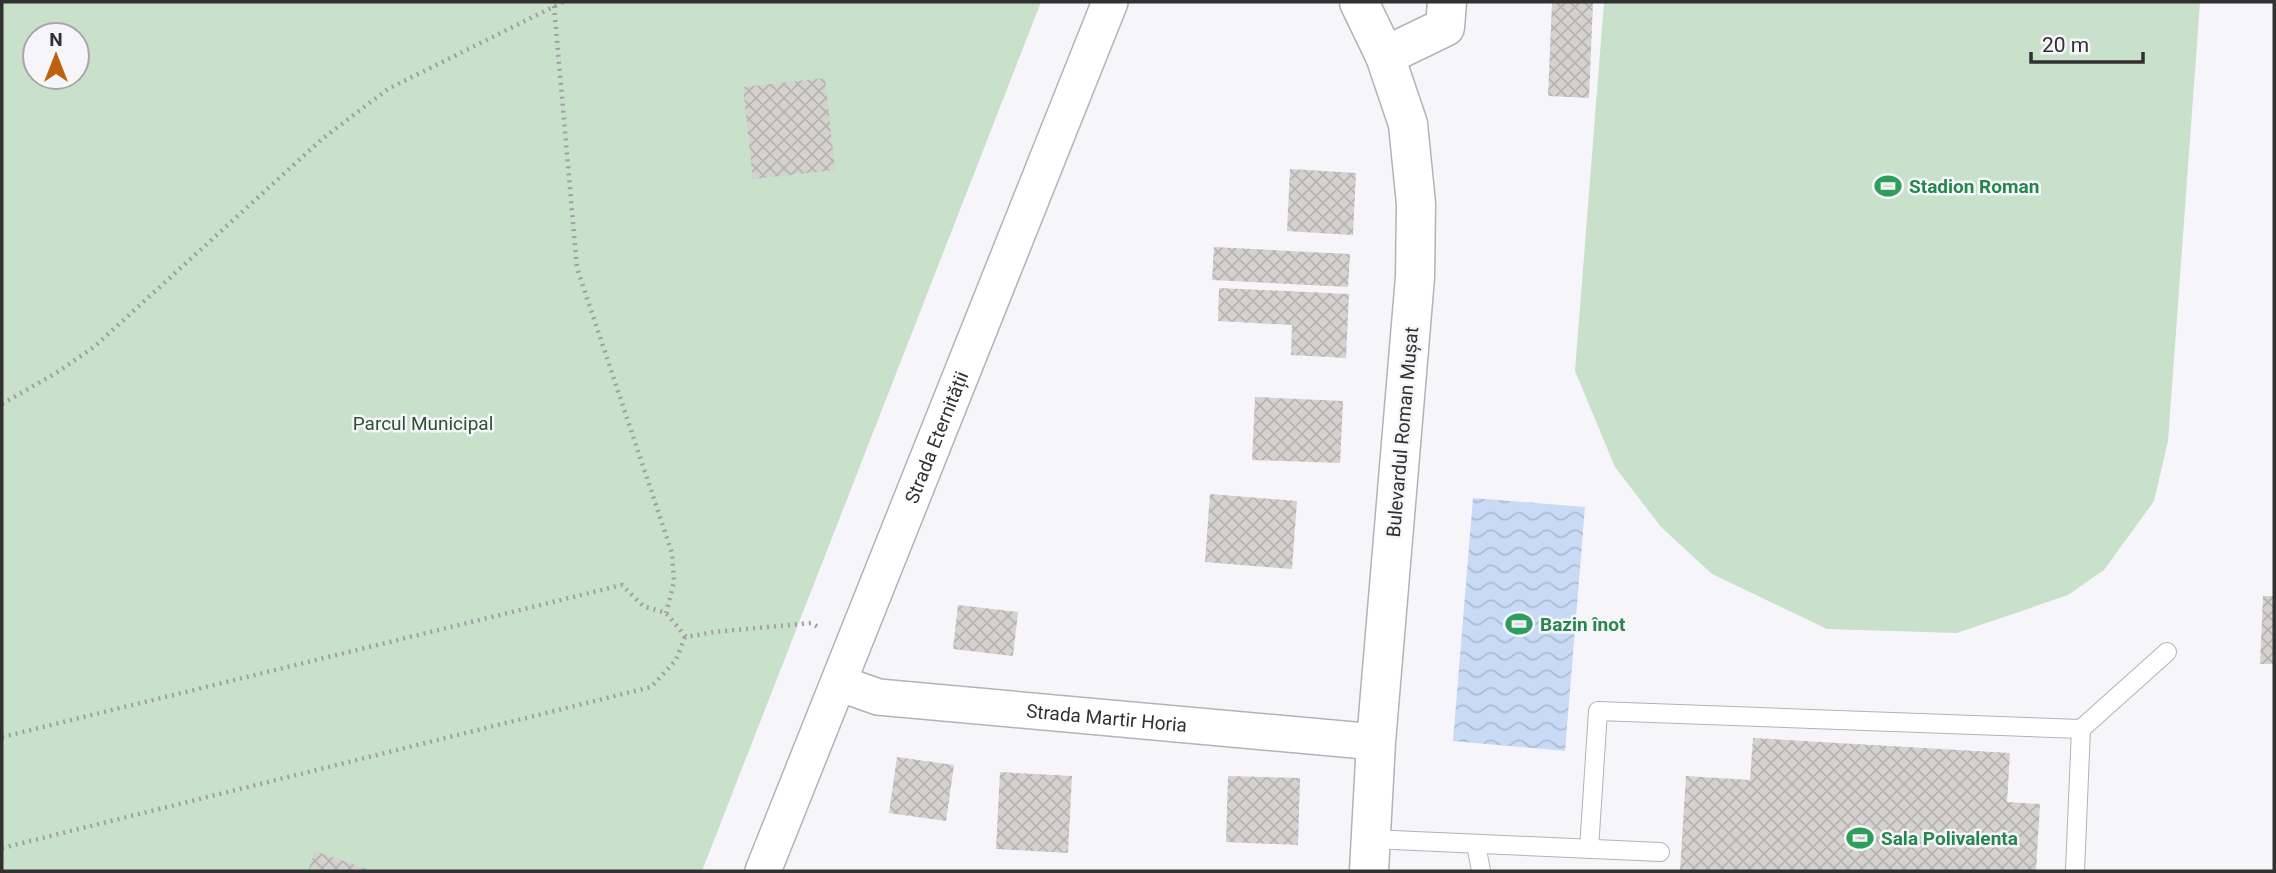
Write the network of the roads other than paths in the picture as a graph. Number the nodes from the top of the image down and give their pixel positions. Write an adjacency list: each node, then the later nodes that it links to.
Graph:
1 (1110, 2): 6 (street, Strada Eternității)
2 (1359, 2): 4 (street, Bulevardul Roman Mușat)
3 (1447, 2): 4 (street)
4 (1385, 56): 8 (street, Bulevardul Roman Mușat)
5 (2167, 652): 7 (lane)
6 (839, 683): 8 (street, Strada Martir Horia); 13 (street, Strada Eternității)
7 (2081, 729): 10 (lane); 15 (lane)
8 (1376, 742): 12 (street, Bulevardul Roman Mușat)
9 (1476, 844): 10 (lane); 12 (lane); 14 (lane)
10 (1589, 849): 11 (lane)
11 (1660, 852)
12 (1370, 855)
13 (763, 871)
14 (1481, 871)
15 (2075, 871)

